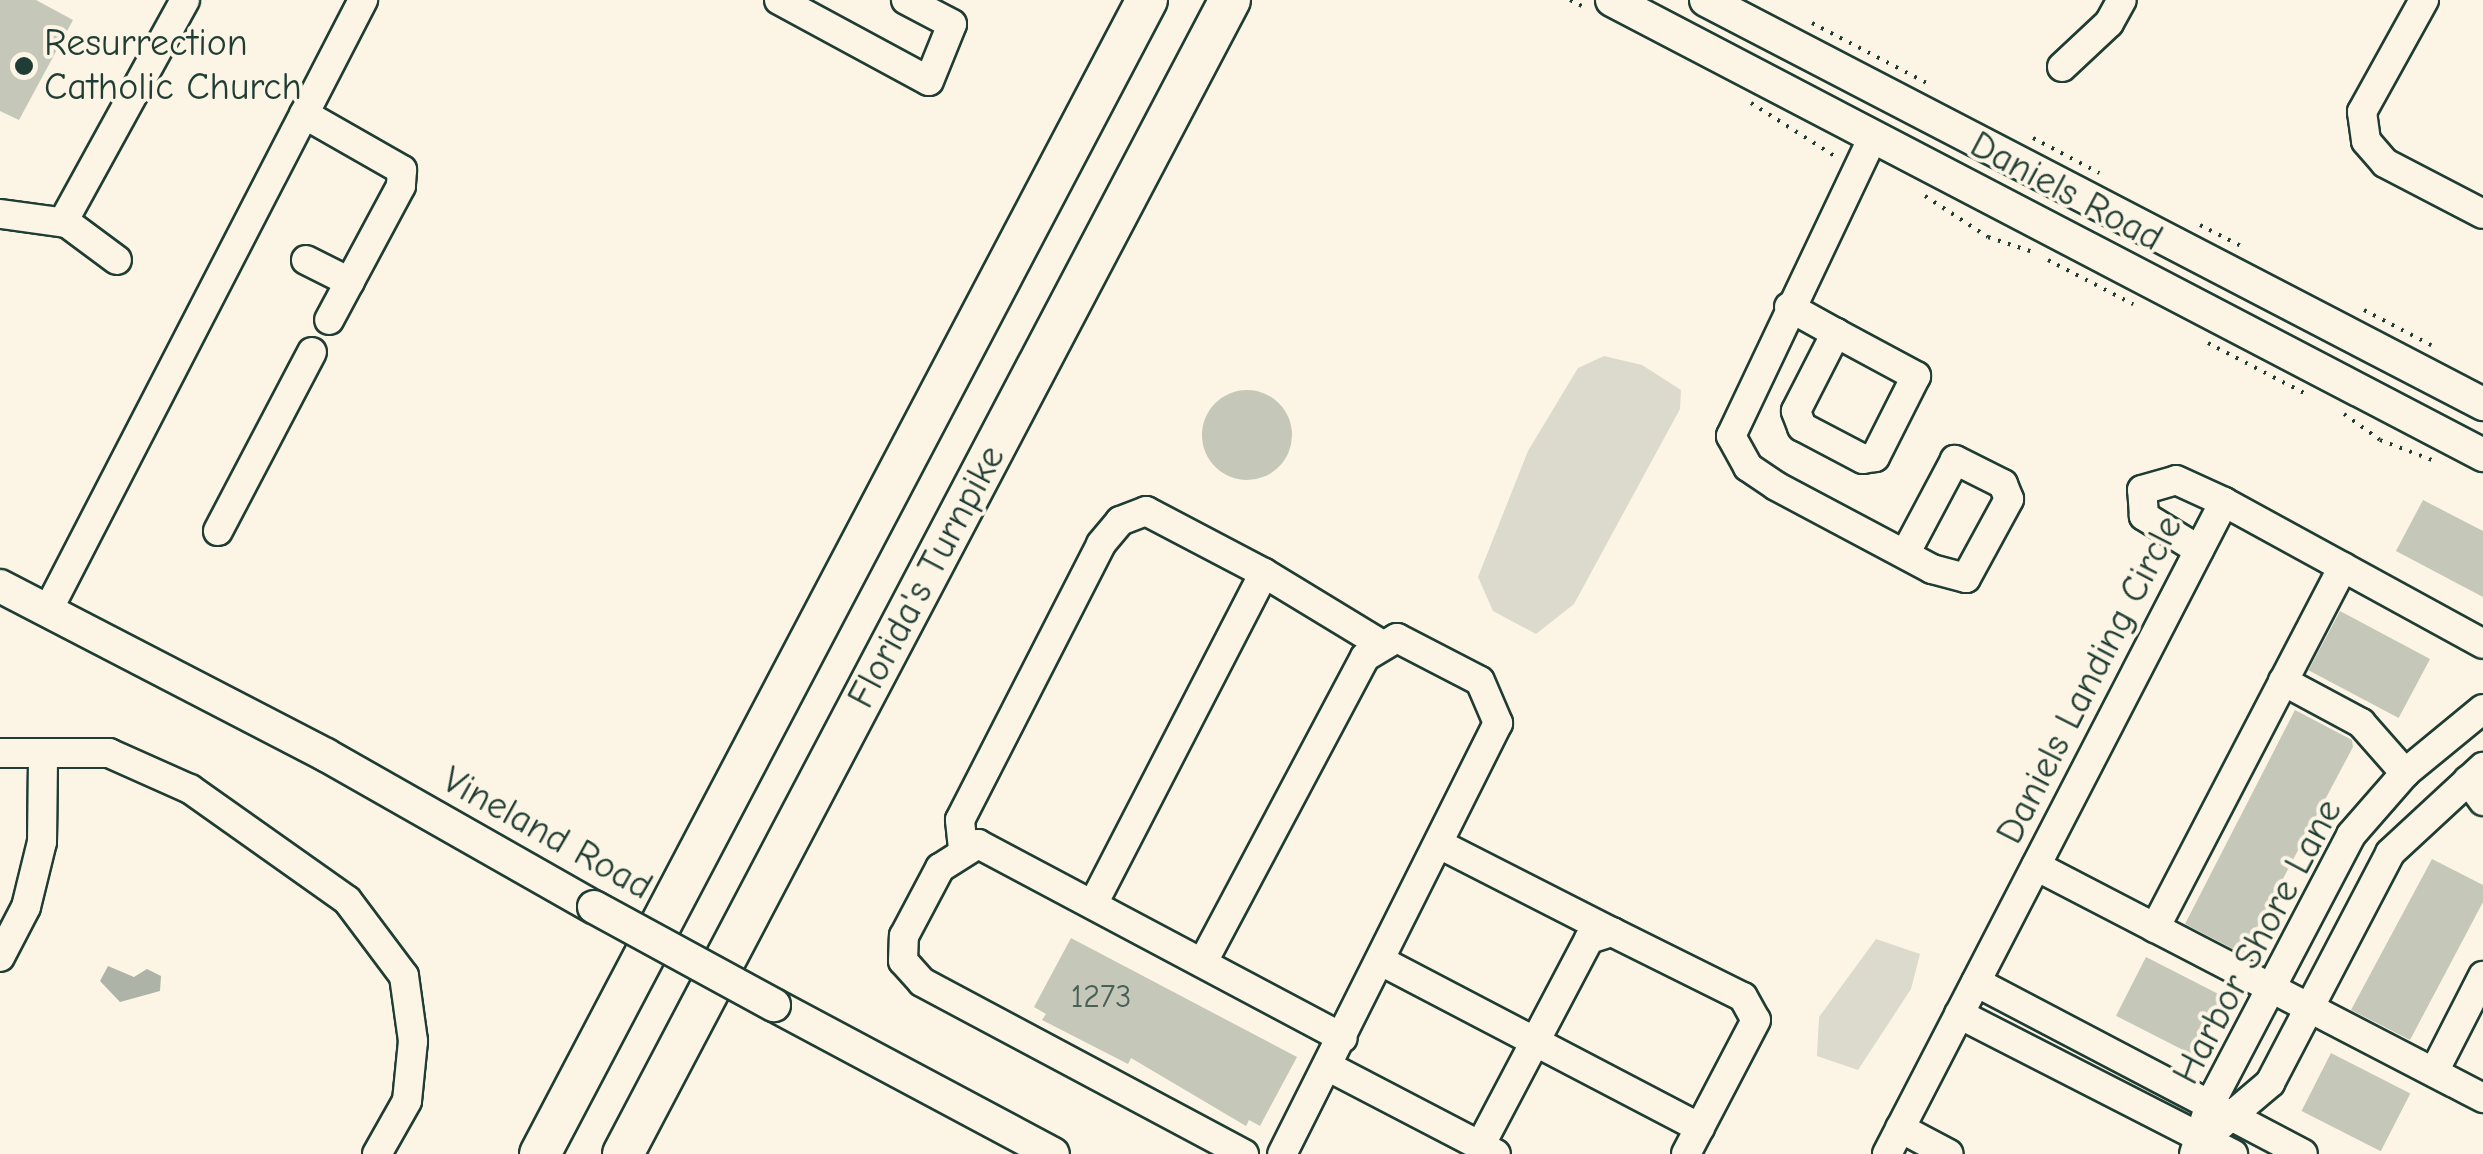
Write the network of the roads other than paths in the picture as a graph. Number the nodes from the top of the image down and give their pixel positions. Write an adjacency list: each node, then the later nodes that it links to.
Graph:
1 (185, 0): 19 (street)
2 (363, 0): 14 (street)
3 (779, 0): 4 (street)
4 (906, 0)
5 (1147, 0): 71 (highway, Florida's Turnpike)
6 (1230, 0): 72 (highway, Florida's Turnpike)
7 (1612, 0): 12 (main road, Daniels Road)
8 (1706, 0): 11 (main road, Daniels Road)
9 (2122, 0): 13 (street)
10 (2424, 0): 17 (street)
11 (1752, 10): 12 (main road); 15 (main road, Daniels Road)
12 (1667, 30): 16 (main road, Daniels Road)
13 (2062, 67)
14 (304, 114): 22 (street); 36 (street)
15 (1950, 126): 16 (main road); 27 (main road, Daniels Road)
16 (1874, 136): 23 (street); 28 (main road, Daniels Road)
17 (2483, 214)
18 (0, 215): 19 (street)
19 (62, 222): 20 (street)
20 (118, 260)
21 (306, 260): 22 (street)
22 (350, 282): 24 (street)
23 (1788, 307): 25 (street); 32 (street)
24 (329, 320)
25 (1836, 333): 25 (street)
26 (312, 352): 30 (street)
27 (2483, 404)
28 (2483, 454)
29 (2224, 502): 31 (street, Daniels Landing Circle); 31 (street); 33 (street, Daniels Landing Circle)
30 (218, 530)
31 (2199, 550): 47 (street, Daniels Landing Circle)
32 (1905, 554)
33 (2342, 567): 38 (street, Daniels Landing Circle); 39 (street)
34 (1264, 573): 37 (street); 46 (street); 48 (street)
35 (0, 586): 36 (main road, Vineland Road)
36 (48, 610): 73 (main road, Vineland Road, bridge)
37 (1379, 643): 45 (street); 52 (street)
38 (2483, 644)
39 (2283, 682): 43 (street); 49 (street)
40 (2483, 709): 43 (street, Harbor Shore Lane)
41 (0, 753): 42 (street)
42 (42, 754): 51 (street); 70 (street)
43 (2405, 773): 56 (street, Harbor Shore Lane)
44 (2478, 782): 57 (street, Harbor Shore Lane)
45 (1438, 844): 50 (street); 53 (street)
46 (964, 850): 48 (street); 74 (street)
47 (2036, 866): 49 (street); 55 (street, Daniels Landing Circle)
48 (1094, 904): 52 (street)
49 (2155, 928): 56 (street)
50 (1612, 932): 60 (street); 66 (street)
51 (0, 957)
52 (1204, 960): 59 (street)
53 (1381, 961): 59 (street); 60 (street)
54 (2483, 976): 62 (street)
55 (1976, 982): 58 (street, Daniels Landing Circle); 64 (street)
56 (2271, 988): 57 (street); 64 (street, Harbor Shore Lane)
57 (2309, 1008): 62 (street); 65 (street, Harbor Shore Lane)
58 (1959, 1014): 67 (street, Daniels Landing Circle); 68 (street)
59 (1343, 1038): 61 (street)
60 (1536, 1040): 66 (street); 69 (street)
61 (1329, 1067): 69 (street); 75 (street)
62 (2434, 1072): 63 (street)
63 (2483, 1098)
64 (2210, 1104): 65 (street); 68 (street, Harbor Shore Lane)
65 (2236, 1118): 68 (street, Harbor Shore Lane); 80 (street)
66 (1700, 1128): 76 (street)
67 (1900, 1128): 77 (street, Daniels Landing Circle); 78 (street)
68 (2199, 1147): 79 (street)
69 (1488, 1150)
70 (377, 1154)
71 (540, 1154)
72 (624, 1154)
73 (1053, 1154)
74 (1244, 1154)
75 (1282, 1154)
76 (1686, 1154)
77 (1887, 1154)
78 (1949, 1154)
79 (2232, 1154)
80 (2303, 1154)

